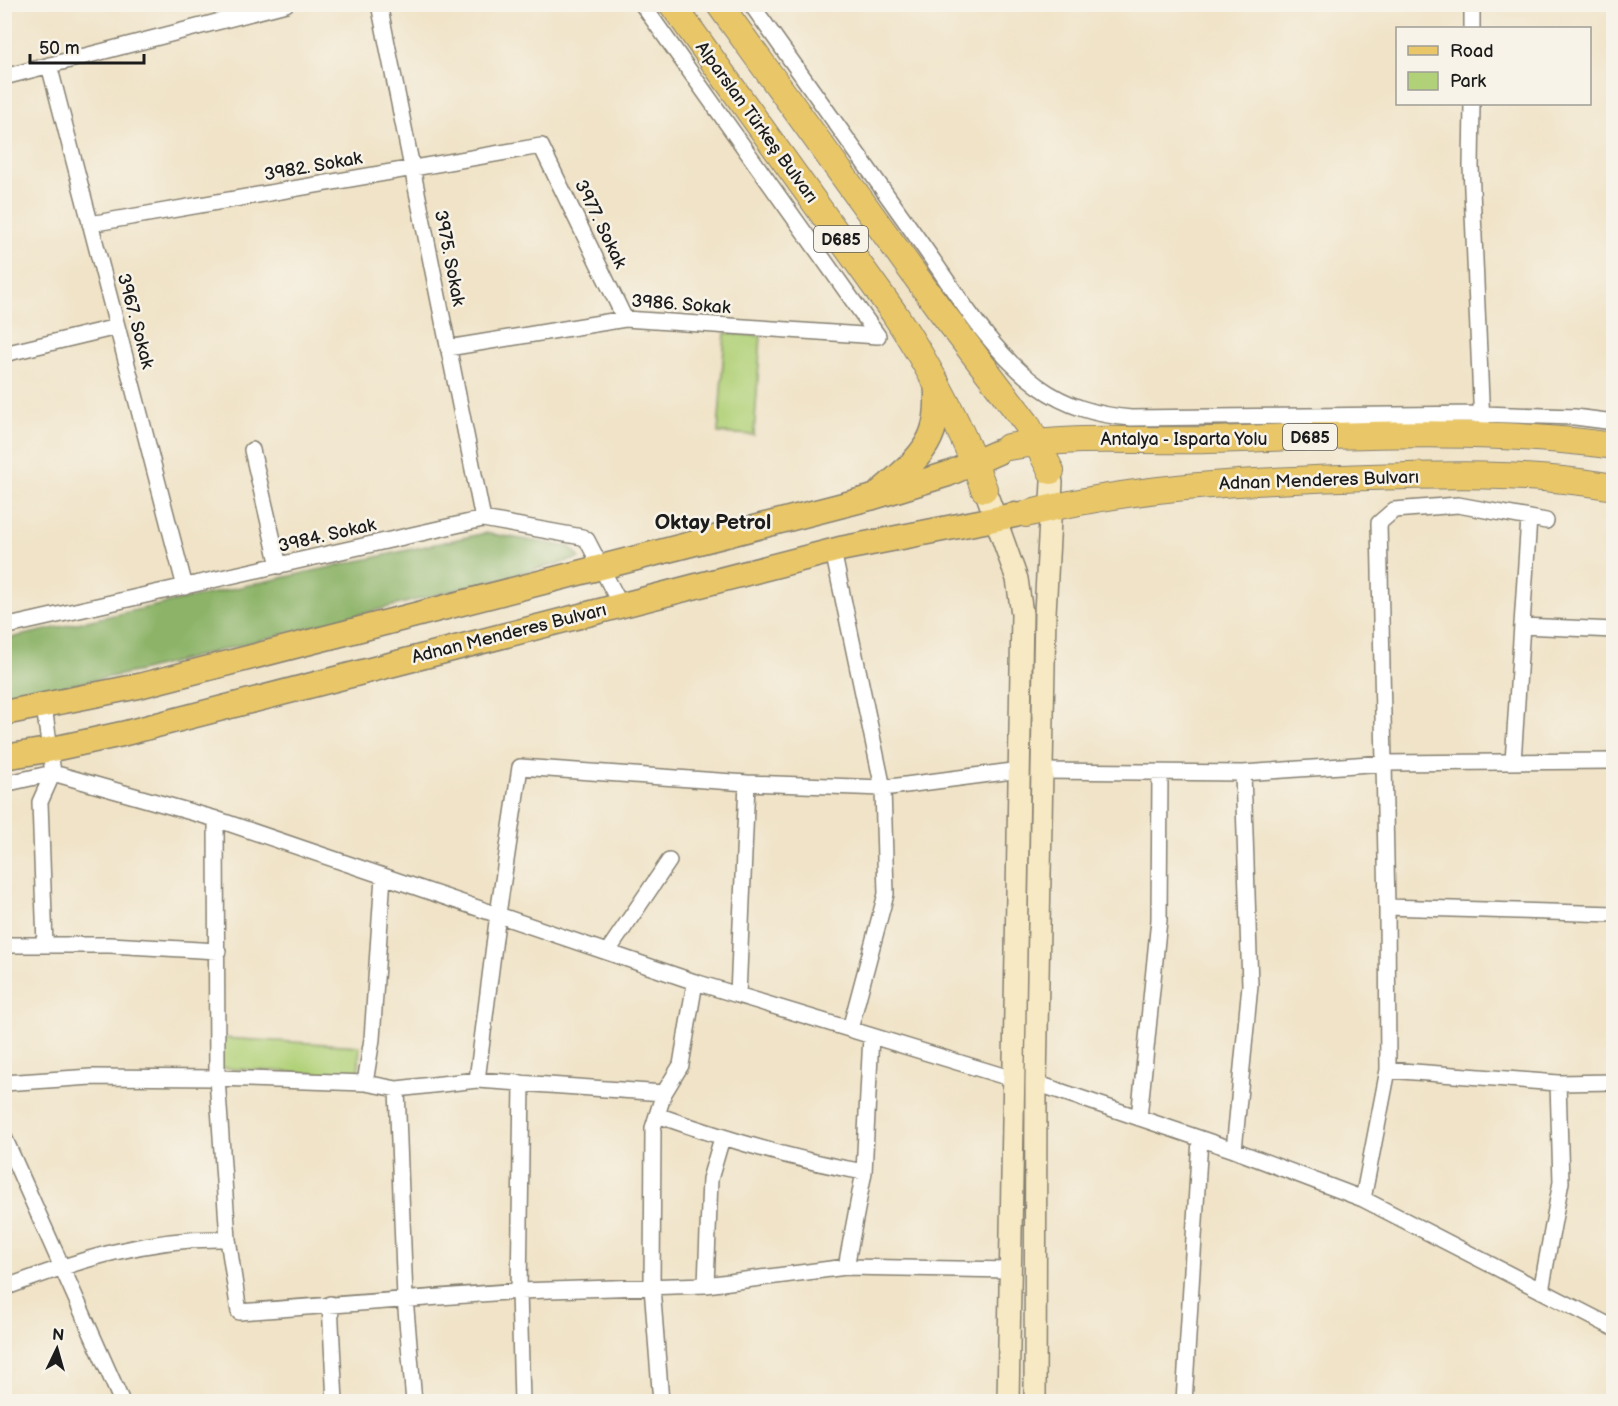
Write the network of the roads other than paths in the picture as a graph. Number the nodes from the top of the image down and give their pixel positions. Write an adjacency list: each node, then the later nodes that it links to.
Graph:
1 (286, 4): 9 (street)
2 (380, 4): 13 (street, 3975. Sokak)
3 (642, 4): 16 (street, 3986. Sokak)
4 (672, 4): 20 (highway, Alparslan Türkeş Bulvarı / D685)
5 (719, 4): 15 (highway, D685)
6 (751, 4): 15 (street)
7 (1472, 4): 8 (street)
8 (1472, 27)
9 (49, 65): 10 (street); 14 (street, 3967. Sokak)
10 (4, 77)
11 (1472, 105): 21 (street)
12 (542, 146): 13 (street, 3982. Sokak); 16 (street, 3977. Sokak)
13 (412, 168): 14 (street, 3982. Sokak); 18 (street, 3975. Sokak)
14 (90, 224): 17 (street, 3967. Sokak)
15 (920, 262): 21 (street); 23 (highway, D685)
16 (625, 319): 18 (street, 3986. Sokak)
17 (117, 327): 19 (street); 38 (street, 3967. Sokak)
18 (448, 348): 33 (street, 3975. Sokak)
19 (4, 354)
20 (936, 378): 26 (highway, Alparslan Türkeş Bulvarı / D685); 29 (main road)
21 (1482, 424): 22 (highway, Antalya - Isparta Yolu / D685); 23 (highway, Antalya - Isparta Yolu / D685)
22 (1613, 438)
23 (1038, 442): 25 (highway, Antalya - Isparta Yolu / D685); 27 (highway, D685)
24 (252, 450): 36 (street)
25 (1003, 450): 26 (main road); 27 (highway); 30 (highway)
26 (975, 463): 29 (main road); 30 (highway, Alparslan Türkeş Bulvarı / D685)
27 (1052, 476): 30 (highway); 31 (main road)
28 (1614, 487): 31 (highway, Adnan Menderes Bulvarı)
29 (875, 496): 37 (main road)
30 (1002, 506): 31 (highway, Adnan Menderes Bulvarı); 35 (main road, Adnan Menderes Bulvarı); 50 (main road)
31 (1052, 507): 51 (main road)
32 (1529, 518): 34 (street); 40 (street); 49 (street)
33 (483, 519): 36 (street, 3984. Sokak); 37 (street, 3984. Sokak)
34 (1546, 521)
35 (832, 551): 39 (main road, Adnan Menderes Bulvarı); 56 (street)
36 (279, 566): 38 (street, 3984. Sokak)
37 (601, 567): 39 (street, 3984. Sokak); 43 (main road)
38 (185, 586): 41 (street, 3984. Sokak)
39 (620, 604): 46 (main road, Adnan Menderes Bulvarı)
40 (1522, 626): 42 (street); 48 (street)
41 (4, 627)
42 (1614, 630)
43 (44, 706): 44 (main road); 46 (street)
44 (4, 713)
45 (4, 757): 46 (main road, Adnan Menderes Bulvarı)
46 (52, 761): 55 (street); 57 (street); 64 (street)
47 (1614, 761): 48 (street)
48 (1514, 762): 49 (street)
49 (1384, 764): 53 (street); 60 (street)
50 (1020, 770): 56 (street); 73 (main road)
51 (1042, 771): 52 (street); 79 (main road)
52 (1160, 773): 53 (street); 84 (street)
53 (1243, 773): 88 (street)
54 (747, 783): 56 (street); 61 (street); 68 (street)
55 (4, 784)
56 (883, 788): 69 (street)
57 (216, 819): 59 (street); 65 (street)
58 (669, 861): 66 (street)
59 (383, 876): 61 (street); 77 (street)
60 (1388, 907): 62 (street); 71 (street)
61 (498, 914): 66 (street); 74 (street)
62 (1614, 914)
63 (4, 945): 64 (street)
64 (45, 945): 65 (street)
65 (218, 951): 72 (street)
66 (608, 951): 67 (street)
67 (695, 982): 68 (street); 82 (street)
68 (738, 995): 69 (street)
69 (850, 1029): 70 (street)
70 (871, 1035): 73 (street); 89 (street)
71 (1388, 1070): 80 (street); 90 (street)
72 (217, 1078): 76 (street); 77 (street); 91 (street)
73 (1012, 1079): 79 (main road); 94 (main road)
74 (477, 1080): 78 (street); 81 (street)
75 (1614, 1082): 80 (street)
76 (4, 1083)
77 (365, 1083): 81 (street)
78 (522, 1083): 82 (street); 98 (street)
79 (1036, 1083): 84 (street); 109 (main road)
80 (1558, 1083): 99 (street)
81 (397, 1089): 100 (street)
82 (664, 1093): 83 (street)
83 (657, 1115): 86 (street); 96 (street)
84 (1139, 1118): 87 (street)
85 (4, 1137): 92 (street)
86 (722, 1138): 89 (street); 95 (street)
87 (1200, 1139): 88 (street); 110 (street)
88 (1234, 1150): 90 (street)
89 (864, 1172): 93 (street)
90 (1363, 1198): 99 (street)
91 (228, 1239): 92 (street); 101 (street)
92 (63, 1266): 97 (street); 103 (street)
93 (846, 1268): 94 (street); 95 (street)
94 (1011, 1270): 108 (main road)
95 (706, 1285): 96 (street)
96 (652, 1287): 98 (street); 107 (street)
97 (4, 1288)
98 (519, 1291): 100 (street); 106 (street)
99 (1541, 1291): 102 (street)
100 (405, 1298): 101 (street); 105 (street)
101 (330, 1304): 104 (street)
102 (1614, 1328)
103 (122, 1401)
104 (336, 1401)
105 (414, 1401)
106 (522, 1401)
107 (661, 1401)
108 (1008, 1401)
109 (1035, 1401)
110 (1184, 1401)

